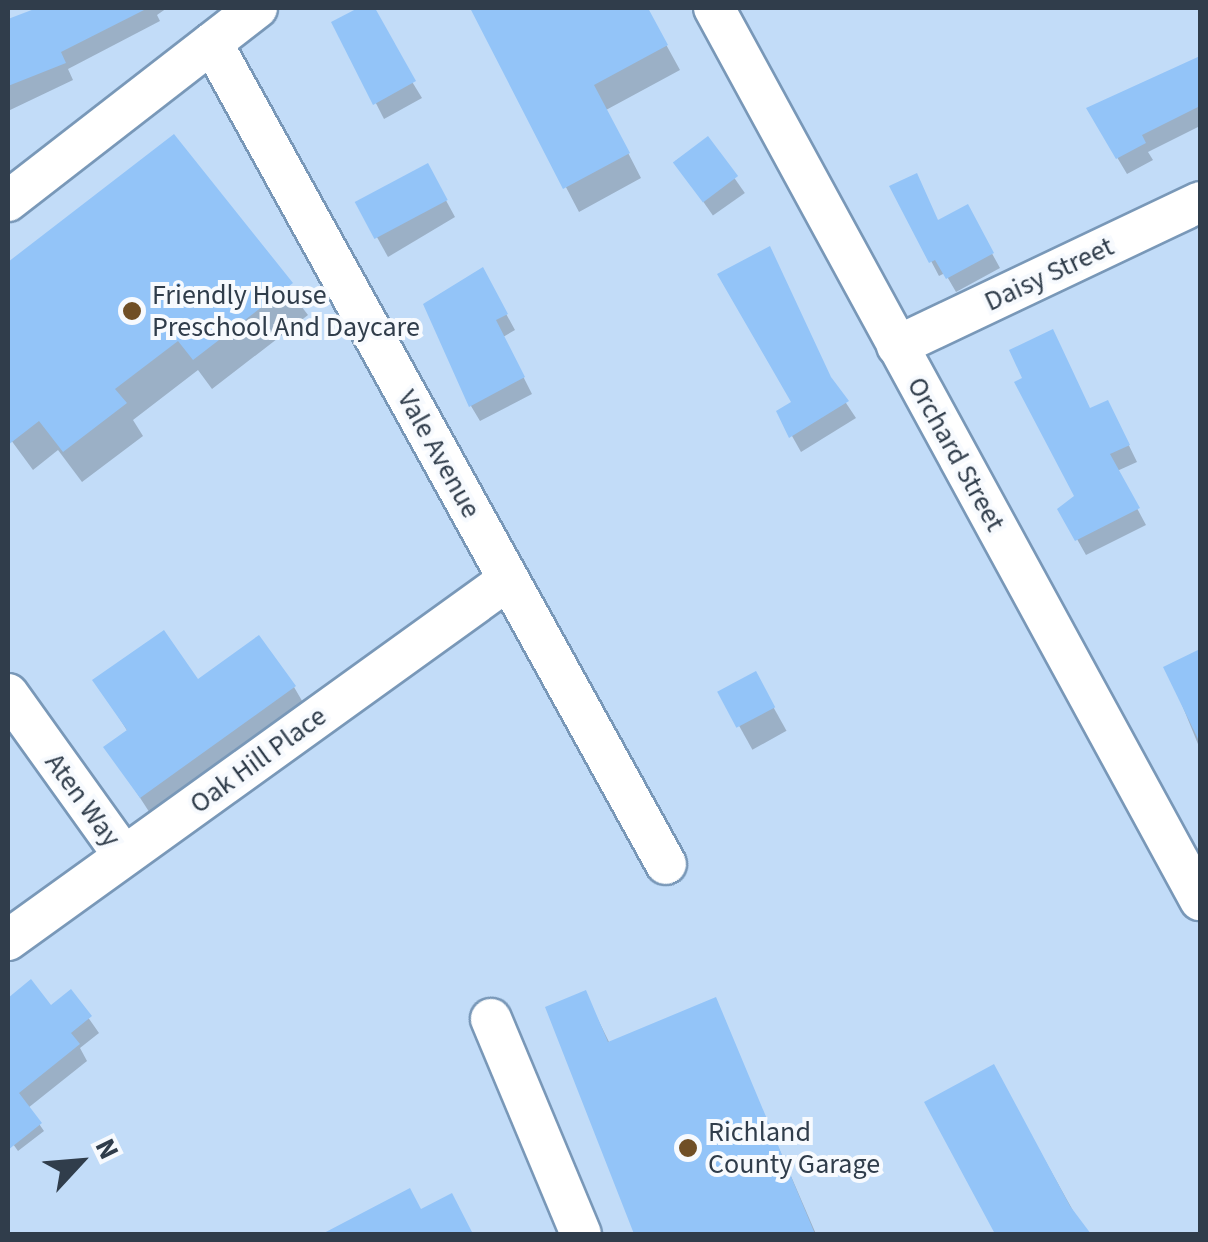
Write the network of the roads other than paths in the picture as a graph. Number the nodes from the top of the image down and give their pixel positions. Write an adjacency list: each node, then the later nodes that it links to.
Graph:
1 (258, 8): 3 (street)
2 (714, 8): 6 (street, Orchard Street)
3 (212, 43): 4 (street); 7 (street, Vale Avenue)
4 (8, 201)
5 (1200, 202): 6 (street, Daisy Street)
6 (897, 346): 11 (street, Orchard Street)
7 (508, 580): 9 (street, Oak Hill Place); 10 (street, Vale Avenue)
8 (8, 694): 9 (street, Aten Way)
9 (124, 856): 12 (street, Oak Hill Place)
10 (666, 864)
11 (1196, 880)
12 (8, 940)
13 (490, 1019): 14 (street)
14 (581, 1234)

